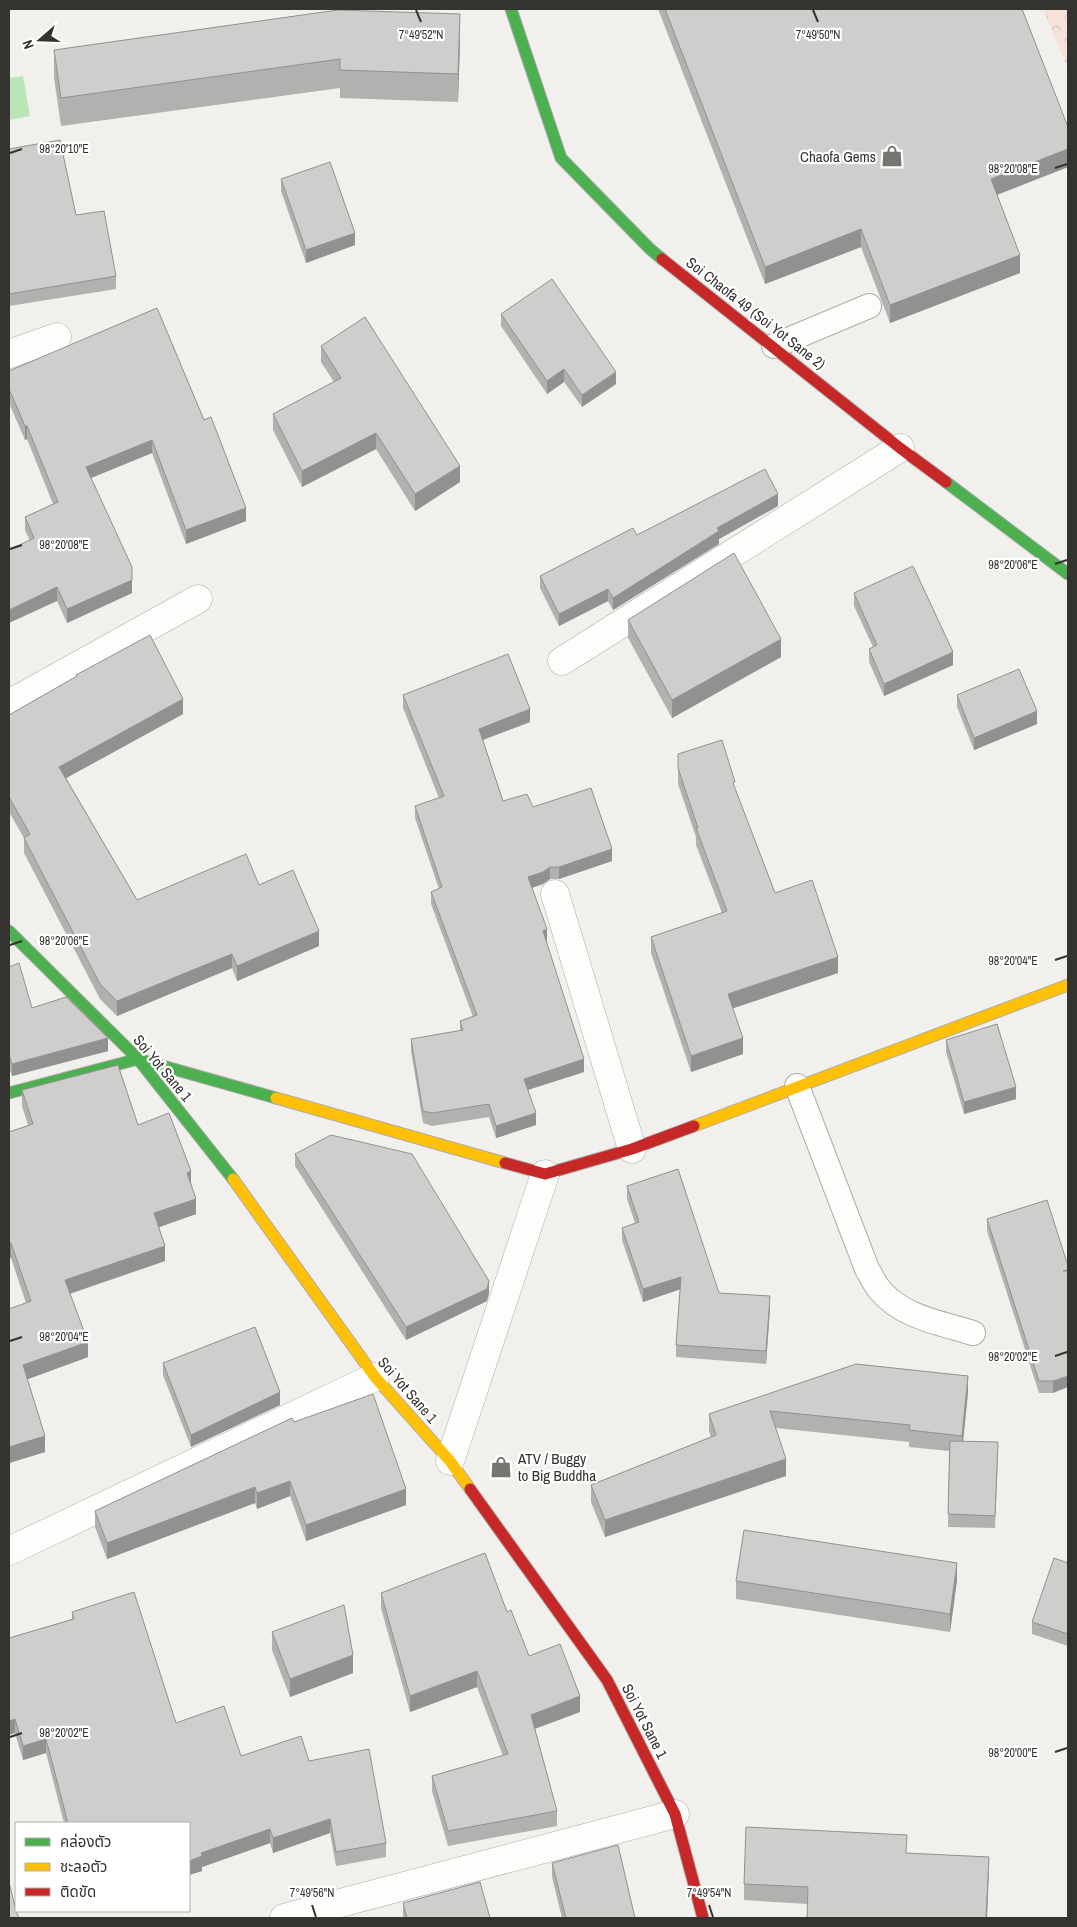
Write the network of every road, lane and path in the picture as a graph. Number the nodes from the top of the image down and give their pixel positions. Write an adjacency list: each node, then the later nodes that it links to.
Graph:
1 (511, 9): 4 (street, Soi Chaofa 49 (Soi Yot Sane 2))
2 (869, 306): 4 (lane)
3 (57, 337): 5 (street)
4 (774, 346): 6 (street, Soi Chaofa 49 (Soi Yot Sane 2))
5 (9, 354)
6 (900, 448): 7 (street, Soi Chaofa 49 (Soi Yot Sane 2)); 9 (street)
7 (1068, 574)
8 (198, 599): 10 (street)
9 (562, 661)
10 (9, 704)
11 (555, 894): 17 (street)
12 (9, 931): 14 (street, Soi Yot Sane 1)
13 (1068, 985): 15 (street)
14 (138, 1058): 16 (street); 18 (street); 20 (street, Soi Yot Sane 1)
15 (797, 1086): 17 (street); 19 (lane)
16 (9, 1093)
17 (632, 1149): 18 (street)
18 (545, 1174): 21 (street)
19 (973, 1334)
20 (375, 1377): 21 (street, Soi Yot Sane 1); 22 (street)
21 (450, 1460): 23 (street, Soi Yot Sane 1)
22 (9, 1551)
23 (676, 1814): 24 (street); 25 (street, Soi Yot Sane 1)
24 (284, 1918)
25 (703, 1918)

